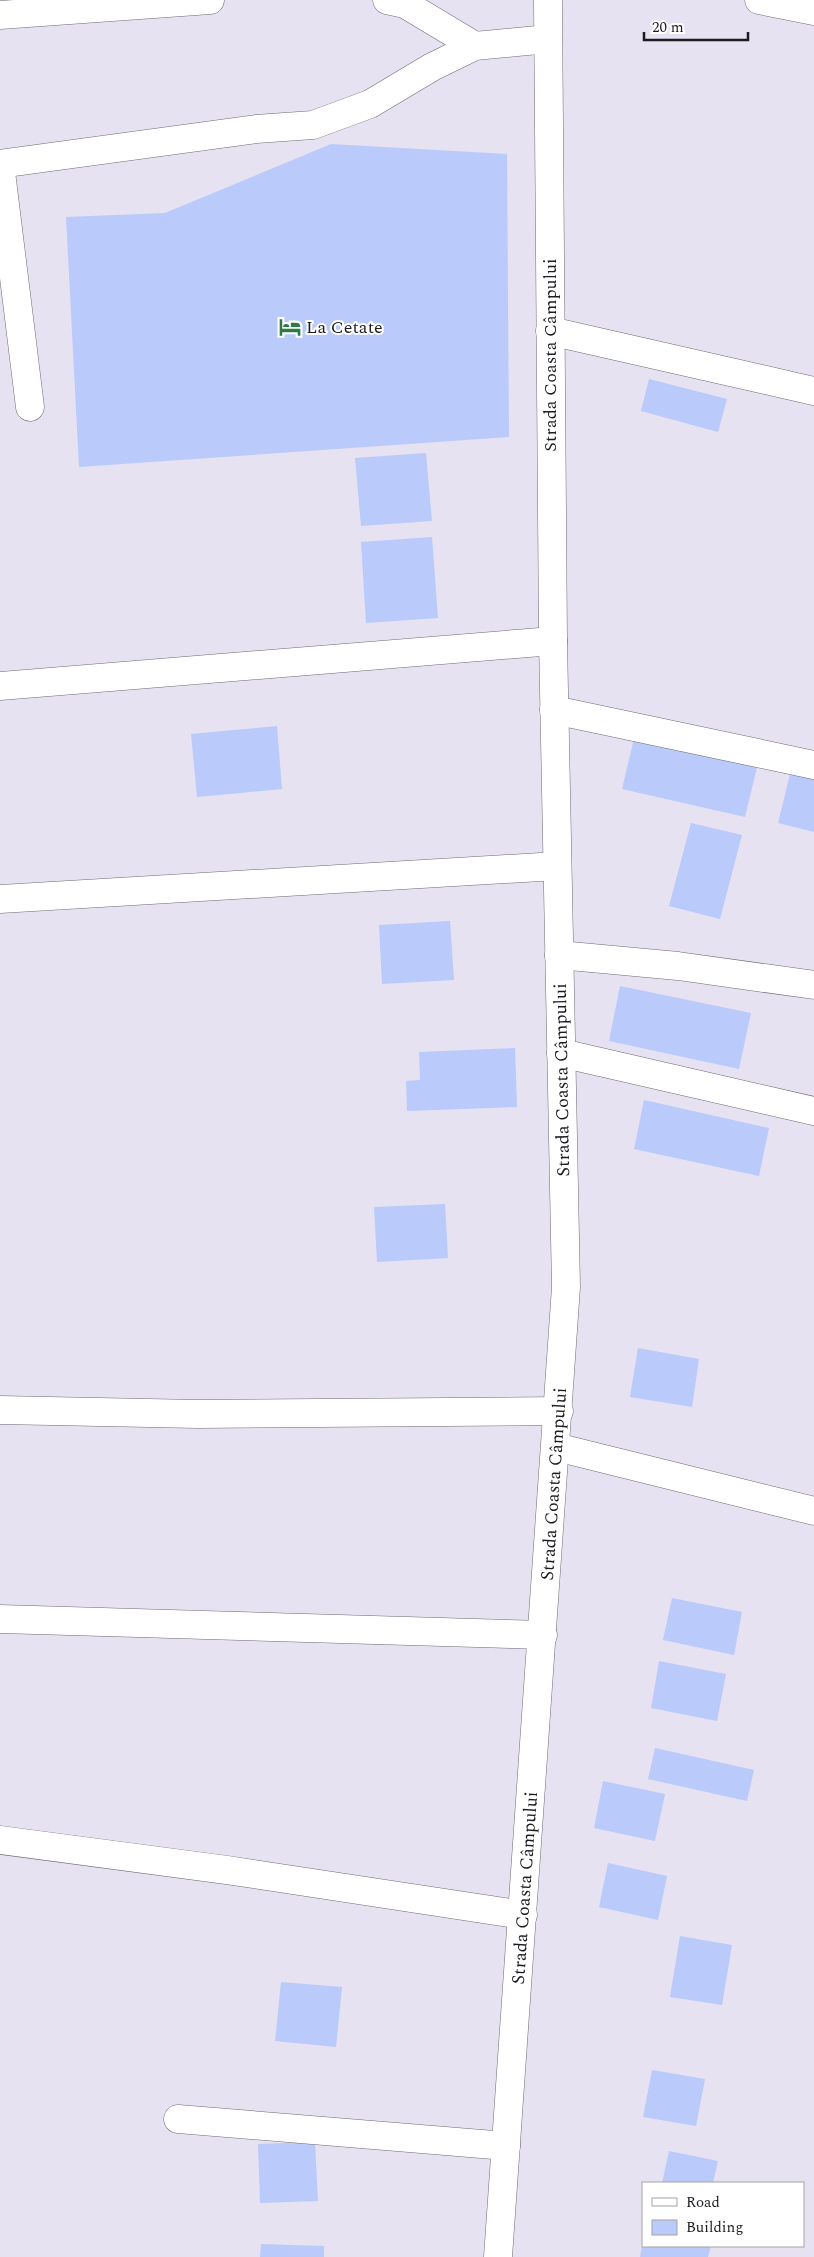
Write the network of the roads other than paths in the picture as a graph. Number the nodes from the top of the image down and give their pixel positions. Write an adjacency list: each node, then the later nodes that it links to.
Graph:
1 (210, 0): 6 (street)
2 (387, 0): 8 (street)
3 (548, 0): 7 (street, Strada Coasta Câmpului)
4 (759, 0): 5 (street)
5 (814, 11)
6 (0, 15)
7 (548, 39): 8 (street); 10 (street, Strada Coasta Câmpului)
8 (475, 46): 9 (street)
9 (0, 164): 12 (street)
10 (550, 331): 11 (street); 13 (street, Strada Coasta Câmpului)
11 (814, 391)
12 (30, 407)
13 (552, 642): 14 (street); 15 (street, Strada Coasta Câmpului)
14 (0, 686)
15 (554, 710): 16 (street); 17 (street, Strada Coasta Câmpului)
16 (814, 765)
17 (557, 866): 18 (street); 19 (street, Strada Coasta Câmpului)
18 (0, 899)
19 (559, 955): 20 (street); 21 (street, Strada Coasta Câmpului)
20 (814, 985)
21 (561, 1053): 22 (street); 24 (street, Strada Coasta Câmpului)
22 (814, 1110)
23 (0, 1410): 24 (street)
24 (559, 1411): 25 (street, Strada Coasta Câmpului)
25 (556, 1447): 26 (street); 28 (street, Strada Coasta Câmpului)
26 (814, 1511)
27 (0, 1619): 28 (street)
28 (543, 1635): 30 (street, Strada Coasta Câmpului)
29 (0, 1840): 30 (street)
30 (523, 1915): 32 (street, Strada Coasta Câmpului)
31 (178, 2119): 32 (street)
32 (506, 2146): 33 (street, Strada Coasta Câmpului)
33 (498, 2257)

